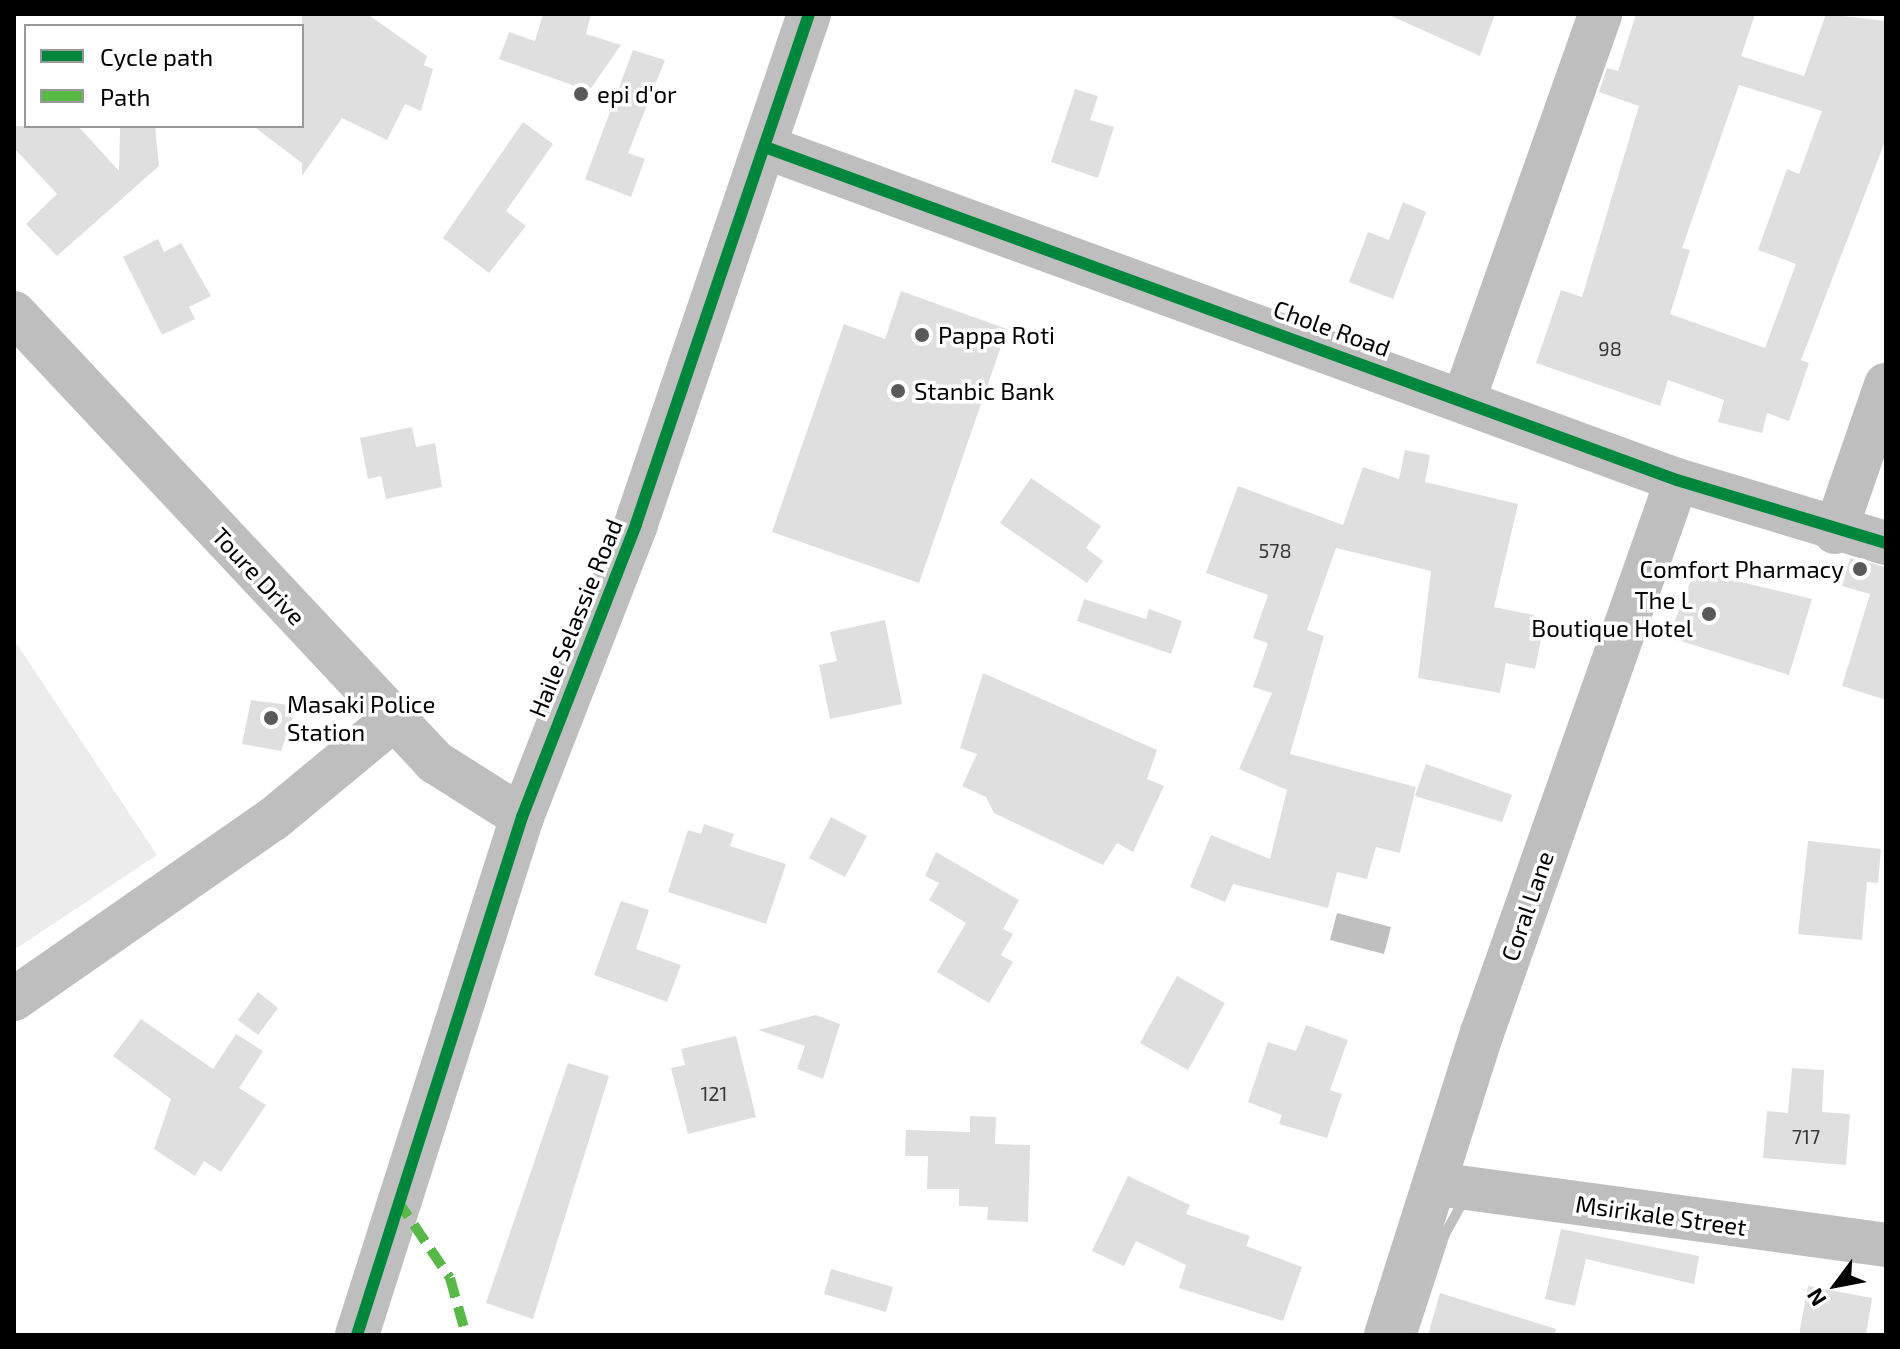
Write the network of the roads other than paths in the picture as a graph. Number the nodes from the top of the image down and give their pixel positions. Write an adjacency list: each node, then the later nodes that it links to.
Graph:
1 (809, 14): 3 (street, Haile Selassie Road)
2 (1600, 14): 6 (street)
3 (765, 147): 6 (street, Chole Road); 11 (street, Haile Selassie Road)
4 (14, 313): 10 (street, Toure Drive)
5 (1886, 385): 8 (street)
6 (1464, 399): 7 (street, Chole Road)
7 (1677, 480): 8 (street, Chole Road); 13 (street, Coral Lane)
8 (1835, 532): 9 (street, Chole Road)
9 (1886, 543)
10 (394, 719): 11 (street, Toure Drive); 12 (street)
11 (522, 817): 15 (street, Haile Selassie Road)
12 (14, 999)
13 (1436, 1184): 14 (street, Msirikale Street); 16 (street, Coral Lane)
14 (1886, 1245)
15 (356, 1334)
16 (1386, 1335)

